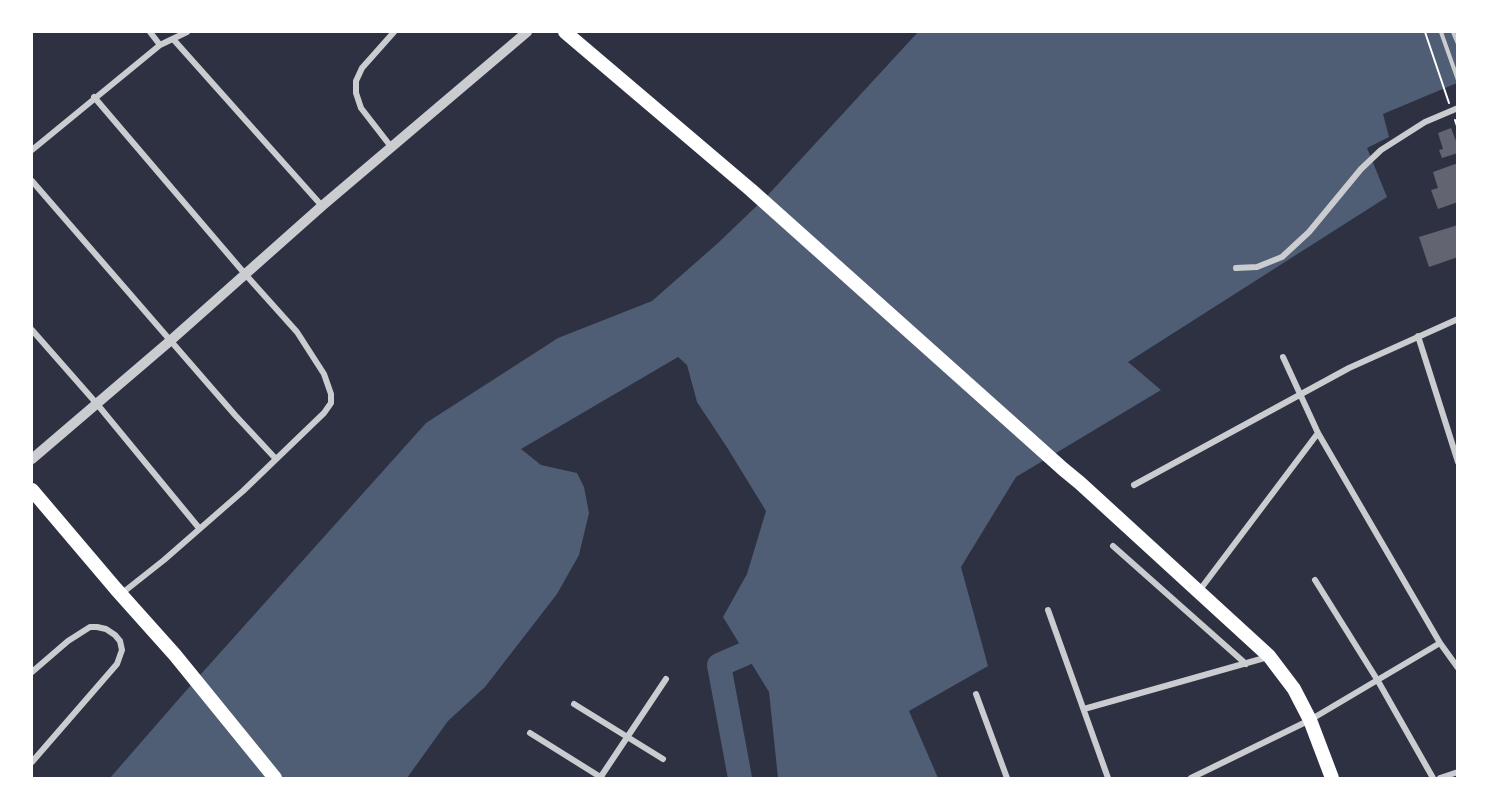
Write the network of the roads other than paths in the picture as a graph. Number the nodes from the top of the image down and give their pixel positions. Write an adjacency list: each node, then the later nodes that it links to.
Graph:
1 (150, 32): 10 (street)
2 (188, 32): 8 (street)
3 (394, 32): 14 (street)
4 (527, 32): 14 (street)
5 (566, 32): 36 (main road)
6 (1441, 32): 11 (lane)
7 (1453, 32): 9 (lane)
8 (173, 39): 10 (street); 17 (street)
9 (1458, 44)
10 (160, 45): 12 (street)
11 (1458, 80)
12 (94, 97): 15 (street); 19 (street)
13 (1458, 108): 18 (street)
14 (392, 148): 17 (street)
15 (32, 150)
16 (32, 181): 23 (street)
17 (322, 206): 19 (street)
18 (1236, 268)
19 (245, 274): 23 (street); 28 (street)
20 (1458, 320): 22 (street)
21 (32, 330): 26 (street)
22 (1418, 336): 25 (street); 30 (street)
23 (170, 341): 26 (street); 28 (street)
24 (1283, 357): 25 (street)
25 (1301, 395): 27 (street); 31 (street)
26 (96, 404): 29 (street); 33 (street)
27 (1318, 434): 36 (street); 39 (street)
28 (275, 458): 33 (street)
29 (32, 459)
30 (1458, 462)
31 (1134, 485)
32 (32, 490): 37 (main road)
33 (199, 528): 37 (street)
34 (1113, 546): 41 (street)
35 (1315, 580): 45 (street)
36 (1198, 592): 40 (main road)
37 (121, 595): 55 (main road)
38 (1048, 610): 48 (street)
39 (1440, 643): 42 (street); 45 (street)
40 (1269, 656): 41 (street); 49 (main road)
41 (1246, 664): 48 (street)
42 (1458, 668)
43 (32, 672): 53 (street)
44 (666, 679): 51 (street)
45 (1378, 681): 49 (street); 61 (street)
46 (976, 694): 57 (street)
47 (574, 704): 51 (street)
48 (1084, 709): 58 (street)
49 (1310, 720): 59 (street); 60 (main road)
50 (530, 733): 56 (street)
51 (628, 737): 52 (street); 56 (street)
52 (663, 759)
53 (32, 762)
54 (1458, 772): 62 (street)
55 (275, 778)
56 (601, 778)
57 (1007, 778)
58 (1108, 778)
59 (1191, 778)
60 (1332, 778)
61 (1433, 778)
62 (1440, 778)

